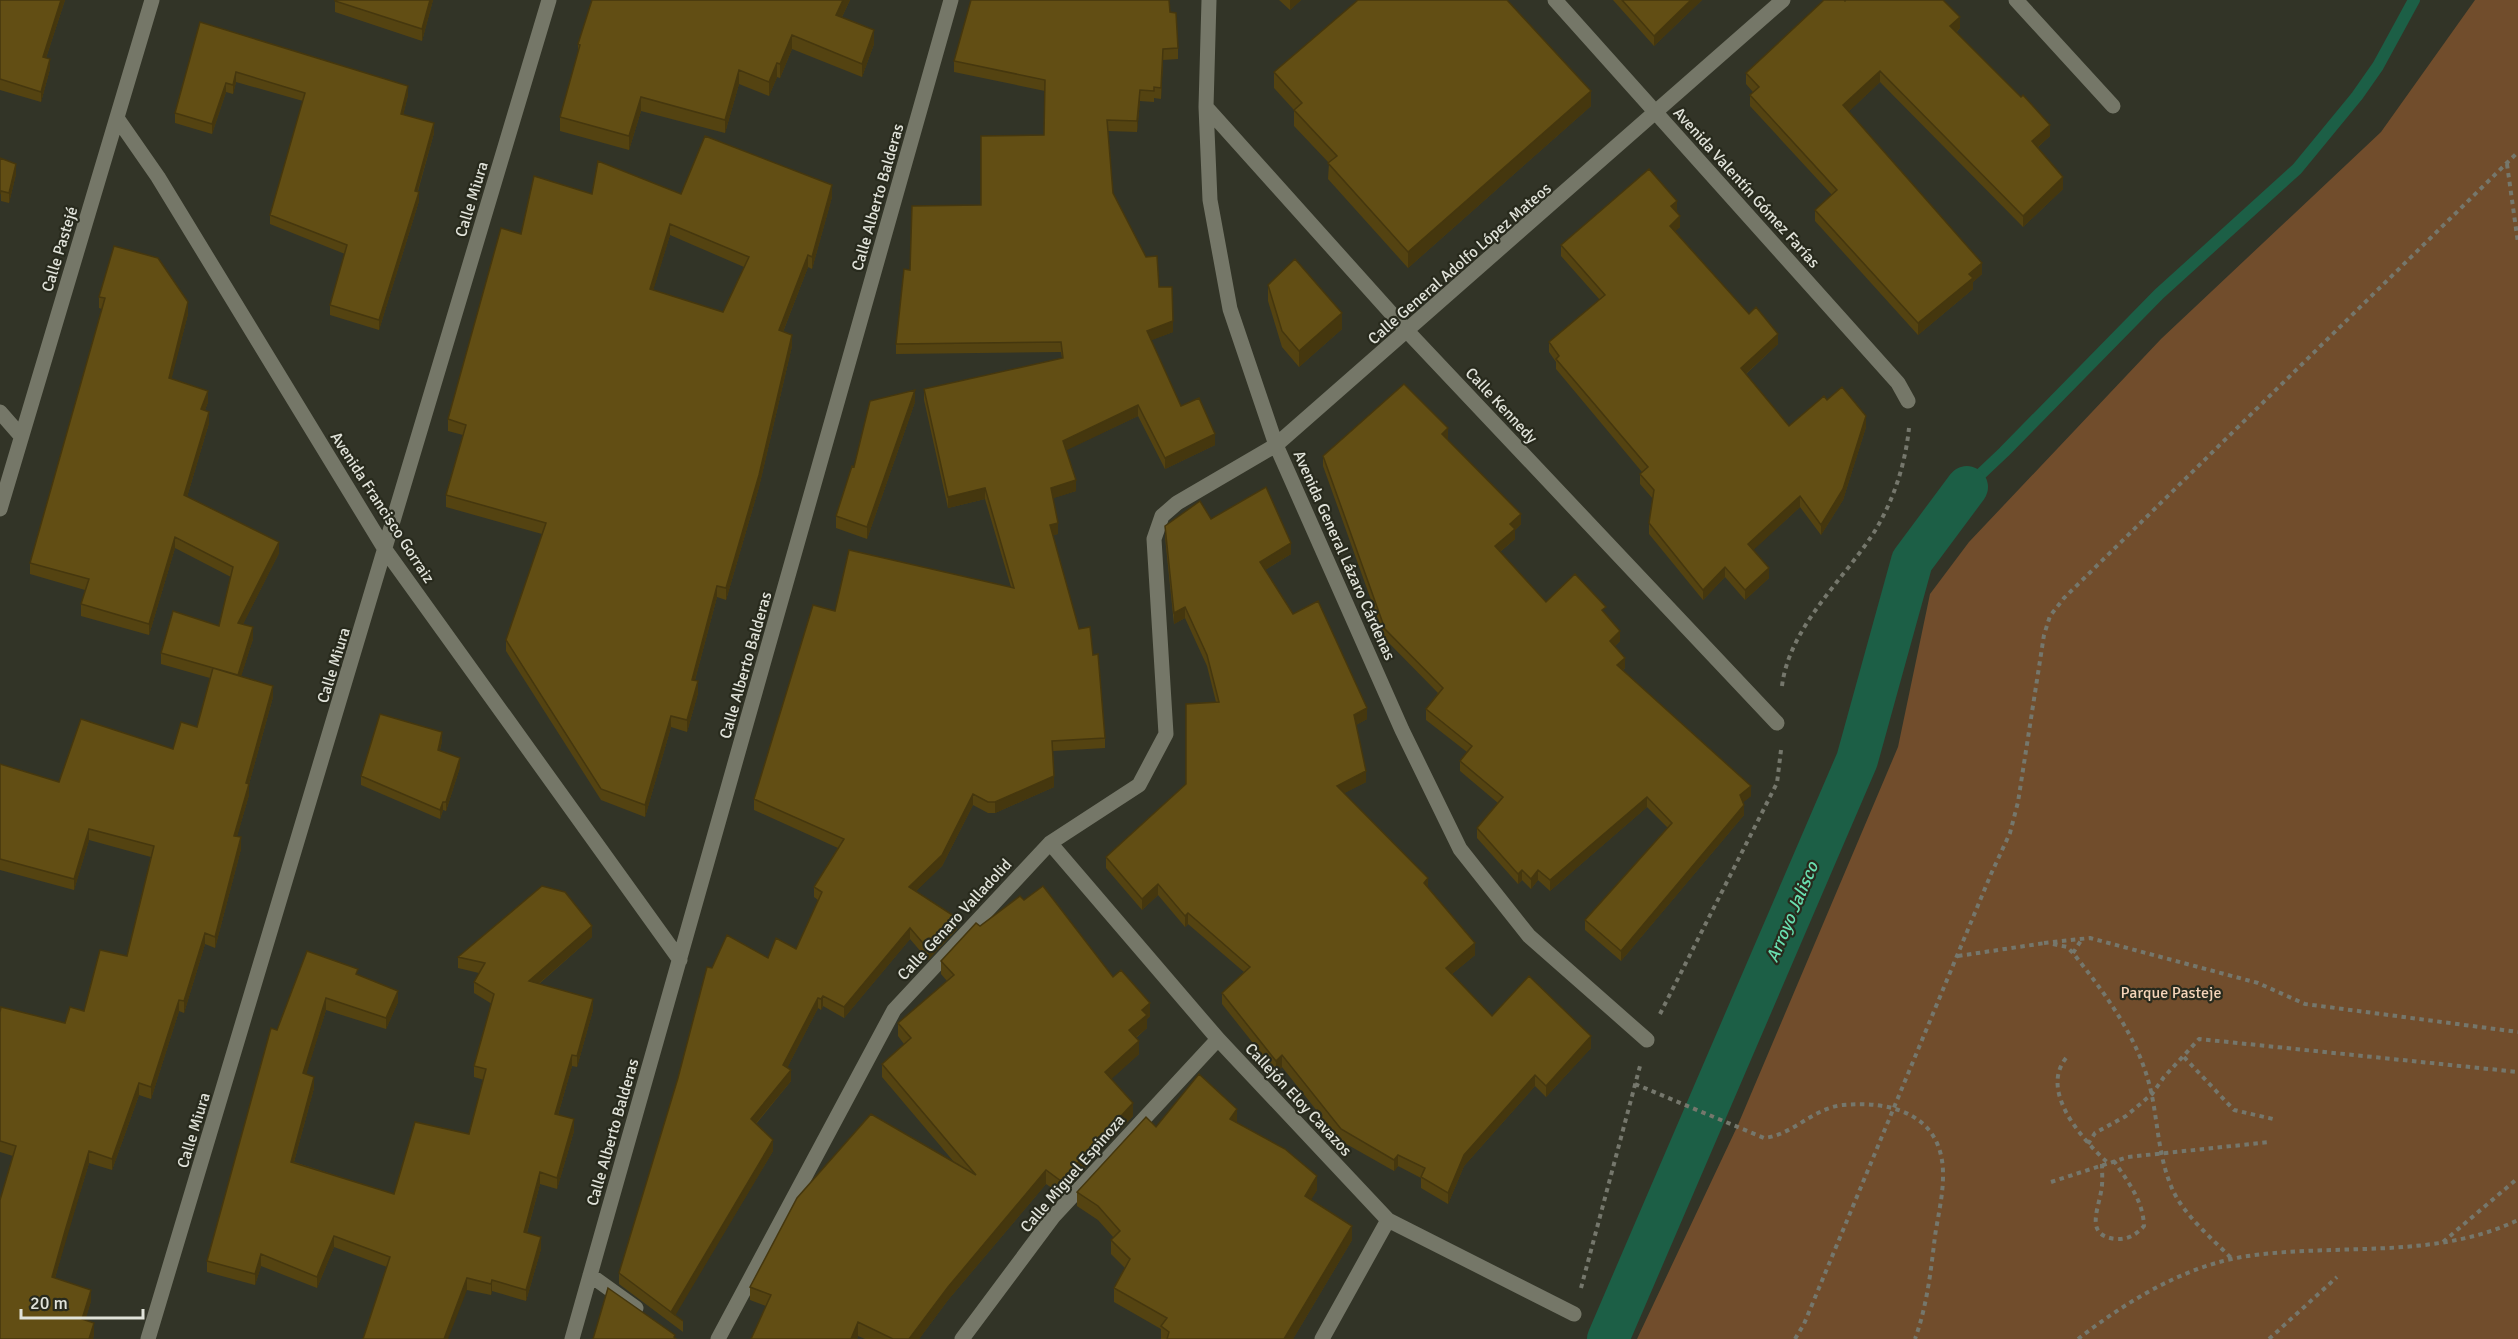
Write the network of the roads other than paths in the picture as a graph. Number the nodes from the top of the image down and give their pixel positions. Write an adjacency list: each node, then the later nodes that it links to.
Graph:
1 (152, 0): 11 (street, Calle Pastejé)
2 (549, 0): 19 (street, Calle Miura)
3 (951, 0): 22 (street, Calle Alberto Balderas)
4 (1209, 0): 9 (street, Avenida General Lázaro Cárdenas)
5 (1555, 0): 10 (street, Avenida Valentín Gómez Farías)
6 (1783, 0): 10 (street, Calle General Adolfo López Mateos)
7 (2016, 0): 8 (street)
8 (2113, 106)
9 (1206, 107): 12 (street, Calle Kennedy); 16 (street, Avenida General Lázaro Cárdenas)
10 (1657, 113): 12 (street, Calle General Adolfo López Mateos); 13 (street, Avenida Valentín Gómez Farías)
11 (117, 118): 15 (street, Calle Pastejé); 19 (street, Avenida Francisco Gorraiz)
12 (1408, 332): 16 (street, Calle General Adolfo López Mateos); 20 (street, Calle Kennedy)
13 (1908, 401)
14 (0, 412): 15 (street)
15 (21, 436): 17 (street, Calle Pastejé)
16 (1276, 445): 18 (street, Calle General Adolfo López Mateos); 24 (street, Avenida General Lázaro Cárdenas)
17 (0, 508)
18 (1154, 539): 21 (street, Calle Genaro Valladolid)
19 (386, 551): 22 (street, Avenida Francisco Gorraiz); 29 (street, Calle Miura)
20 (1777, 723)
21 (1050, 843): 23 (street, Callejón Eloy Cavazos); 31 (street, Calle Genaro Valladolid)
22 (680, 960): 26 (street, Calle Alberto Balderas)
23 (1218, 1039): 25 (street, Callejón Eloy Cavazos); 32 (street, Calle Miguel Espinoza)
24 (1647, 1040)
25 (1388, 1220): 27 (street, Callejón Eloy Cavazos); 33 (street)
26 (590, 1275): 28 (street); 30 (street, Calle Alberto Balderas)
27 (1574, 1314)
28 (648, 1317)
29 (148, 1339)
30 (572, 1339)
31 (718, 1339)
32 (962, 1339)
33 (1322, 1339)

